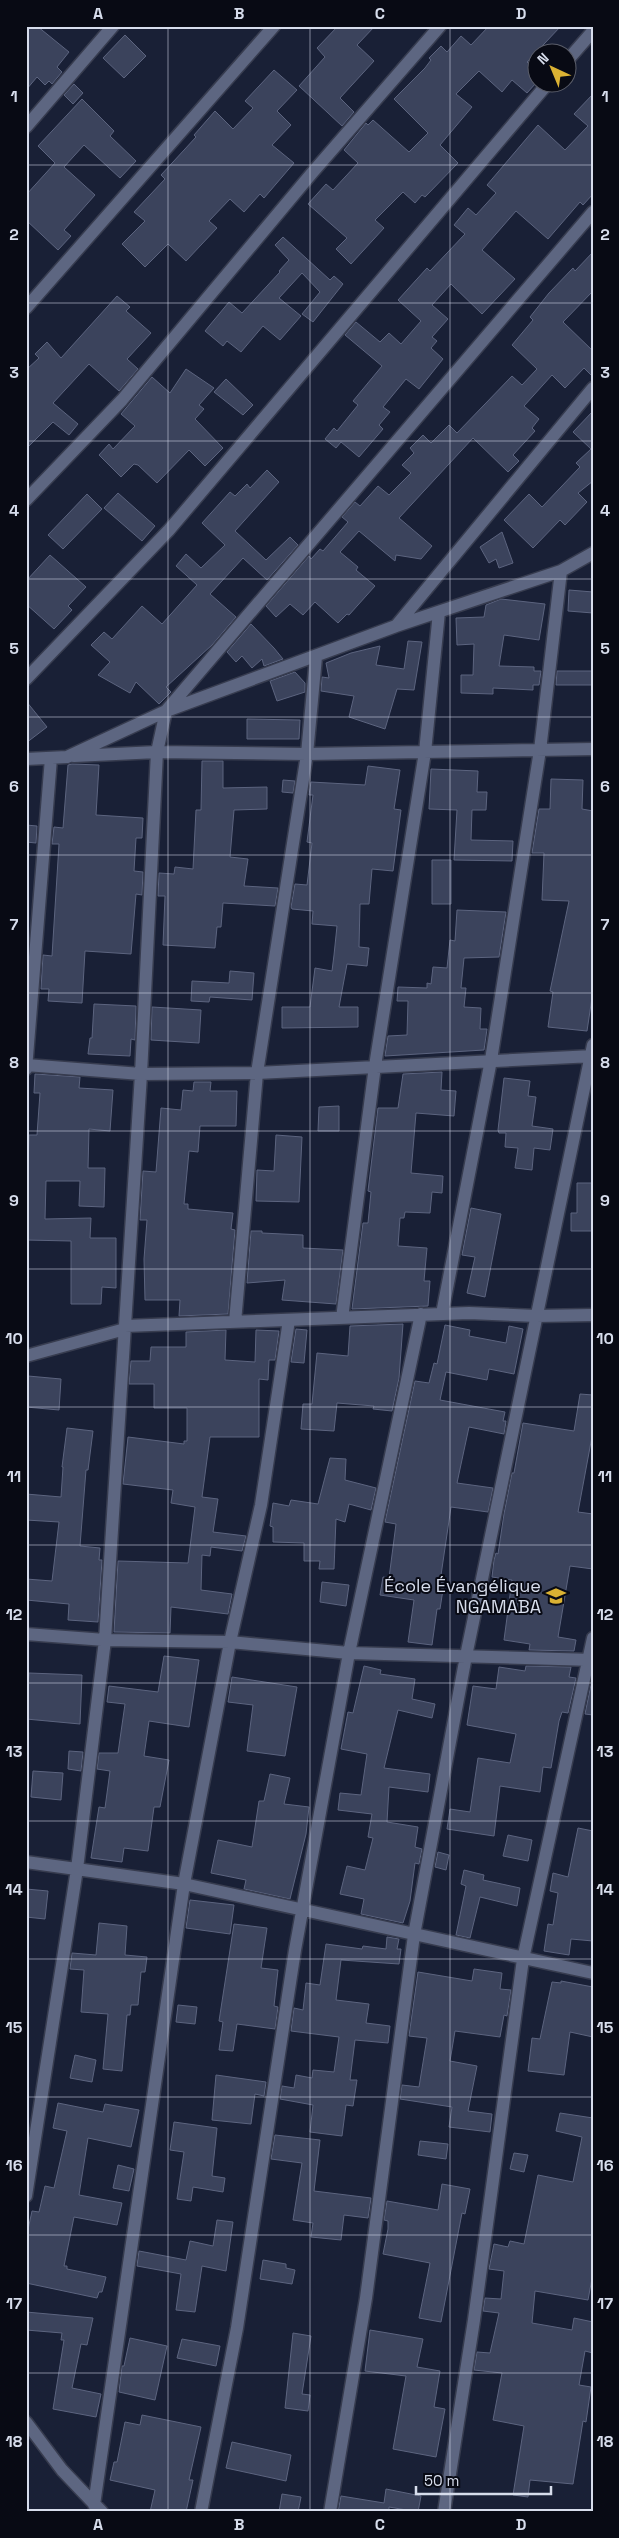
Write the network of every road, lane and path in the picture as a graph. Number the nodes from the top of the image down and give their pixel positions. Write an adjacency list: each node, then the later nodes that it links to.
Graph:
1 (113, 26): 7 (street)
2 (274, 26): 9 (street)
3 (440, 26): 11 (street)
4 (593, 31): 5 (street)
5 (576, 51)
6 (541, 92): 17 (street)
7 (26, 127)
8 (593, 212): 18 (street)
9 (26, 308)
10 (593, 388): 15 (street)
11 (26, 500)
12 (593, 553): 13 (street)
13 (561, 571): 14 (street); 19 (street)
14 (440, 612): 15 (street); 22 (street)
15 (396, 626): 16 (street)
16 (316, 657): 18 (street); 23 (street)
17 (26, 679)
18 (166, 711): 21 (street); 24 (street)
19 (540, 750): 20 (street); 22 (street); 28 (street)
20 (593, 750)
21 (157, 752): 23 (street); 24 (street); 32 (street)
22 (425, 752): 23 (street); 29 (street)
23 (307, 754): 31 (street)
24 (67, 757): 25 (street)
25 (51, 758): 26 (street); 30 (street)
26 (26, 759)
27 (592, 1052): 28 (street); 36 (street)
28 (491, 1060): 29 (street); 34 (street)
29 (375, 1066): 31 (street); 37 (street)
30 (26, 1067): 32 (street)
31 (257, 1073): 32 (street); 39 (street)
32 (141, 1074): 40 (street)
33 (421, 1314): 34 (street); 37 (street); 46 (street)
34 (442, 1314): 36 (street)
35 (593, 1314): 36 (street)
36 (536, 1316): 47 (street)
37 (342, 1318): 38 (street)
38 (289, 1320): 39 (street); 45 (street)
39 (235, 1322): 40 (street)
40 (125, 1328): 41 (street); 44 (street)
41 (26, 1356)
42 (26, 1634): 44 (street)
43 (593, 1638): 48 (street)
44 (105, 1640): 45 (street); 50 (street)
45 (230, 1642): 46 (street); 51 (street)
46 (349, 1653): 47 (street); 52 (street)
47 (466, 1656): 48 (street); 53 (street)
48 (591, 1660): 54 (street)
49 (26, 1862): 50 (street)
50 (77, 1869): 51 (street); 56 (street)
51 (184, 1884): 52 (street); 58 (street)
52 (302, 1910): 53 (street); 59 (street)
53 (414, 1935): 54 (street); 60 (street)
54 (523, 1959): 55 (street); 61 (street)
55 (593, 1973)
56 (26, 2196)
57 (26, 2422): 58 (street)
58 (98, 2508)
59 (201, 2512)
60 (330, 2512)
61 (444, 2512)

